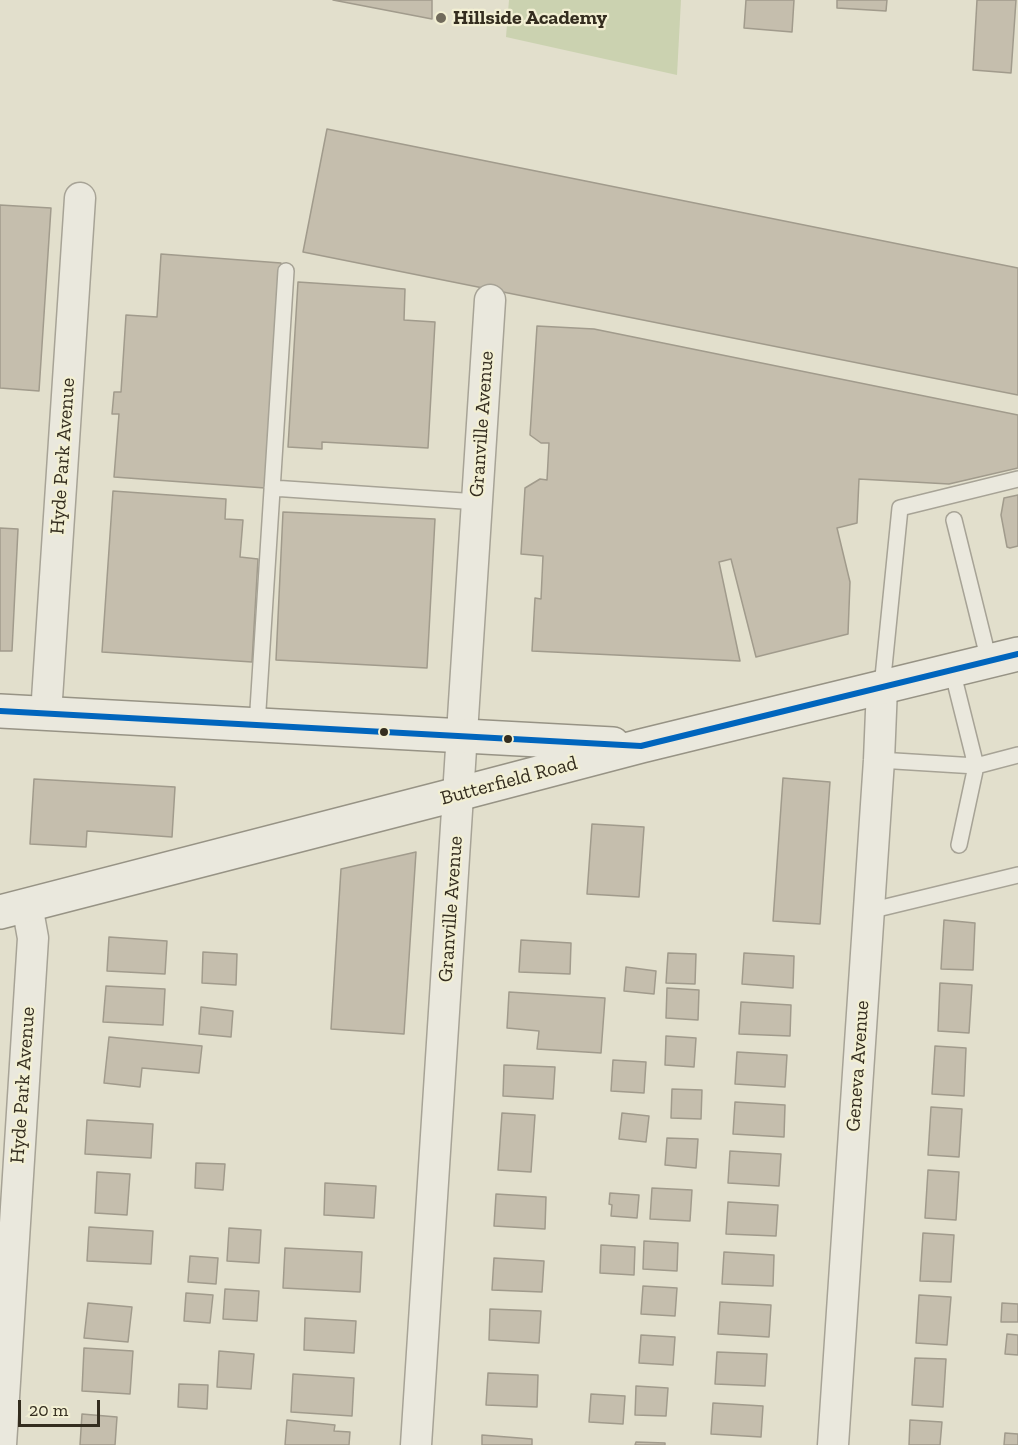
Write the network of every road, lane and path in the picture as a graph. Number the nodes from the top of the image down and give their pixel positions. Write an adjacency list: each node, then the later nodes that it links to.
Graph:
1 (80, 198): 12 (street, Hyde Park Avenue)
2 (286, 271): 5 (lane)
3 (490, 300): 6 (street, Granville Avenue)
4 (1018, 479): 10 (lane)
5 (272, 488): 6 (lane); 13 (lane)
6 (478, 502): 14 (street, Granville Avenue)
7 (954, 520): 8 (lane)
8 (1004, 658): 9 (main road, Butterfield Road)
9 (952, 670): 10 (main road, Butterfield Road); 18 (lane)
10 (882, 687): 15 (main road, Butterfield Road); 17 (street, Geneva Avenue)
11 (0, 711): 12 (main road)
12 (46, 714): 13 (main road)
13 (257, 725): 14 (main road)
14 (463, 736): 15 (main road); 19 (street, Granville Avenue)
15 (641, 746): 19 (main road, Butterfield Road)
16 (1018, 755): 18 (lane)
17 (879, 760): 18 (lane); 23 (street, Geneva Avenue)
18 (976, 766): 20 (lane)
19 (459, 794): 22 (main road, Butterfield Road); 25 (street, Granville Avenue)
20 (959, 845)
21 (1018, 875): 23 (lane)
22 (14, 909): 24 (street, Hyde Park Avenue)
23 (869, 911): 26 (street, Geneva Avenue)
24 (1, 1445)
25 (416, 1445)
26 (833, 1445)

